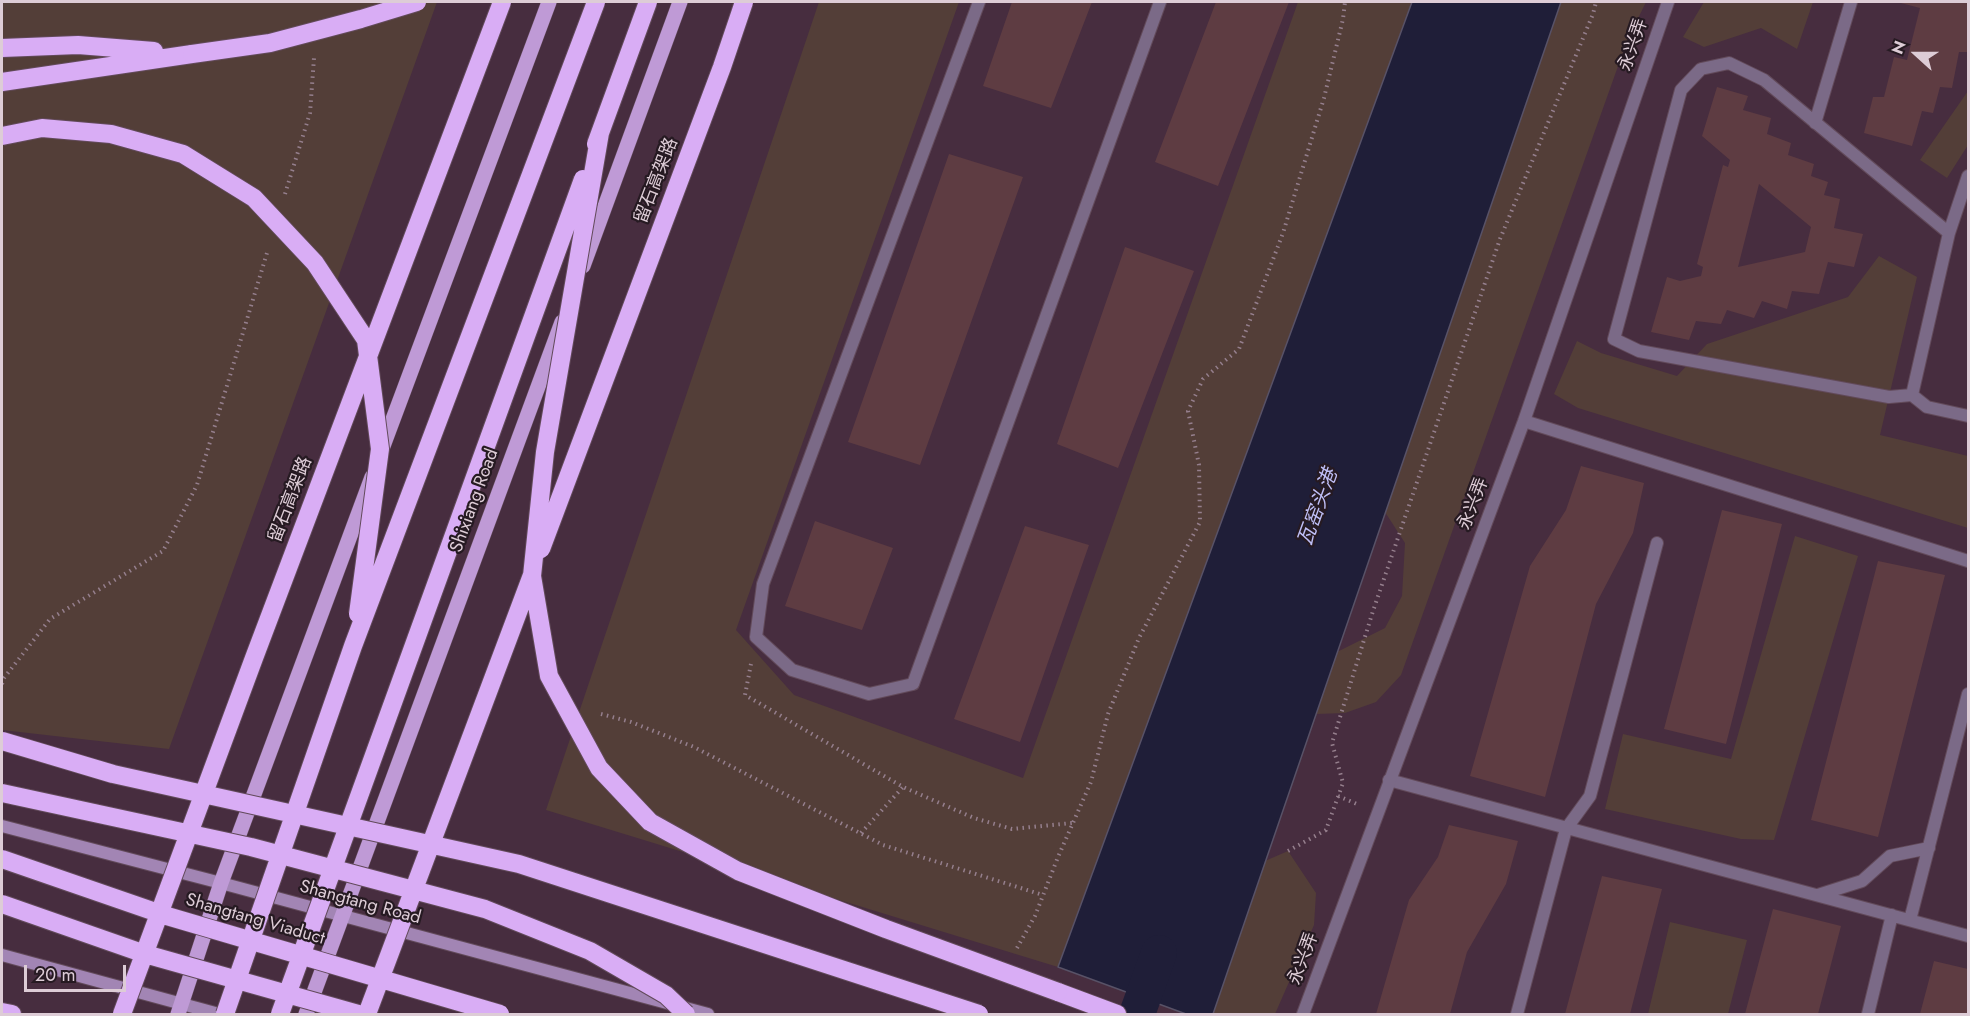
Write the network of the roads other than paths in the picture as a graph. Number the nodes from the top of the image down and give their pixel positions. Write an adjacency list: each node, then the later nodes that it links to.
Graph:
1 (417, 2): 13 (highway, bridge)
2 (502, 2): 45 (highway, 留石高架路, bridge)
3 (549, 2): 34 (main road)
4 (596, 2): 25 (highway, bridge)
5 (648, 2): 16 (highway, bridge)
6 (680, 2): 38 (main road, Shixiang Road)
7 (744, 2): 51 (highway, 留石高架路, bridge)
8 (979, 2): 9 (street)
9 (1160, 2)
10 (1668, 2): 22 (street, 永兴弄)
11 (1851, 2): 15 (street)
12 (2, 48): 13 (highway)
13 (192, 54): 14 (highway)
14 (2, 82)
15 (1815, 123): 19 (street); 20 (street)
16 (600, 133): 48 (highway, bridge); 56 (highway, bridge)
17 (2, 136): 25 (highway, bridge)
18 (1968, 176): 19 (street)
19 (1949, 233): 20 (street)
20 (1912, 395): 21 (street)
21 (1968, 416)
22 (1524, 421): 24 (street); 28 (street, 永兴弄)
23 (1657, 543): 31 (street)
24 (1968, 561)
25 (353, 646): 47 (highway, bridge)
26 (1968, 694): 32 (street)
27 (2, 741): 55 (highway, bridge)
28 (1389, 780): 31 (street); 57 (street, 永兴弄)
29 (2, 793): 53 (highway, bridge)
30 (2, 826): 34 (main road, Shangtang Road)
31 (1566, 829): 35 (street); 58 (street)
32 (1929, 848): 35 (street); 39 (street)
33 (2, 859): 52 (highway, Shangtang Viaduct, bridge)
34 (221, 883): 38 (main road, Shangtang Road); 42 (main road)
35 (1816, 896): 37 (street)
36 (2, 904): 50 (highway, bridge)
37 (1892, 915): 39 (street); 59 (street)
38 (342, 917): 49 (main road, Shixiang Road); 54 (main road, Shangtang Road)
39 (1910, 921): 40 (street)
40 (1968, 936)
41 (2, 955): 42 (main road)
42 (180, 1009): 46 (main road)
43 (2, 1012): 44 (highway)
44 (12, 1014)
45 (122, 1014)
46 (219, 1014)
47 (225, 1014)
48 (280, 1014)
49 (306, 1014)
50 (358, 1014)
51 (368, 1014)
52 (500, 1014)
53 (686, 1014)
54 (708, 1014)
55 (979, 1014)
56 (1117, 1014)
57 (1303, 1014)
58 (1517, 1014)
59 (1868, 1014)

